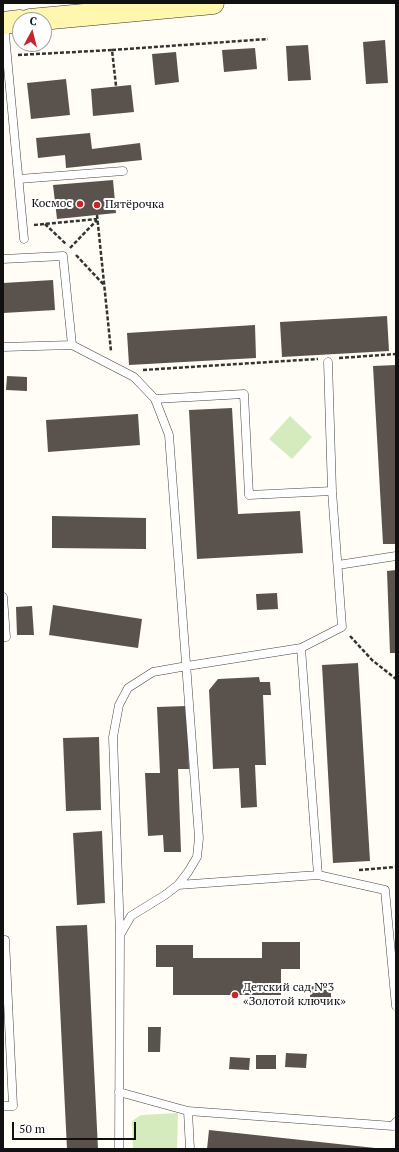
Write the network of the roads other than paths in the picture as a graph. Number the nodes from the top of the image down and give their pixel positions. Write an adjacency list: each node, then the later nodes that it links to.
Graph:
1 (213, 3): 2 (street)
2 (52, 18)
3 (9, 22): 5 (lane)
4 (123, 171): 5 (lane)
5 (18, 179): 6 (lane)
6 (24, 239)
7 (3, 259): 8 (lane)
8 (72, 345): 9 (lane); 11 (lane)
9 (3, 347)
10 (329, 360): 12 (lane)
11 (155, 399): 12 (lane); 18 (lane)
12 (332, 491): 14 (lane)
13 (396, 556): 14 (lane)
14 (338, 565): 17 (lane)
15 (3, 597): 16 (lane)
16 (3, 637)
17 (301, 648): 18 (lane); 19 (lane)
18 (187, 666): 20 (lane); 21 (lane)
19 (318, 874): 20 (lane); 23 (lane)
20 (178, 885): 21 (lane)
21 (120, 935): 24 (lane)
22 (3, 940): 25 (lane)
23 (396, 1006)
24 (119, 1092): 26 (lane); 28 (lane)
25 (3, 1106)
26 (188, 1111): 27 (lane); 29 (lane)
27 (396, 1122)
28 (119, 1149)
29 (190, 1149)

